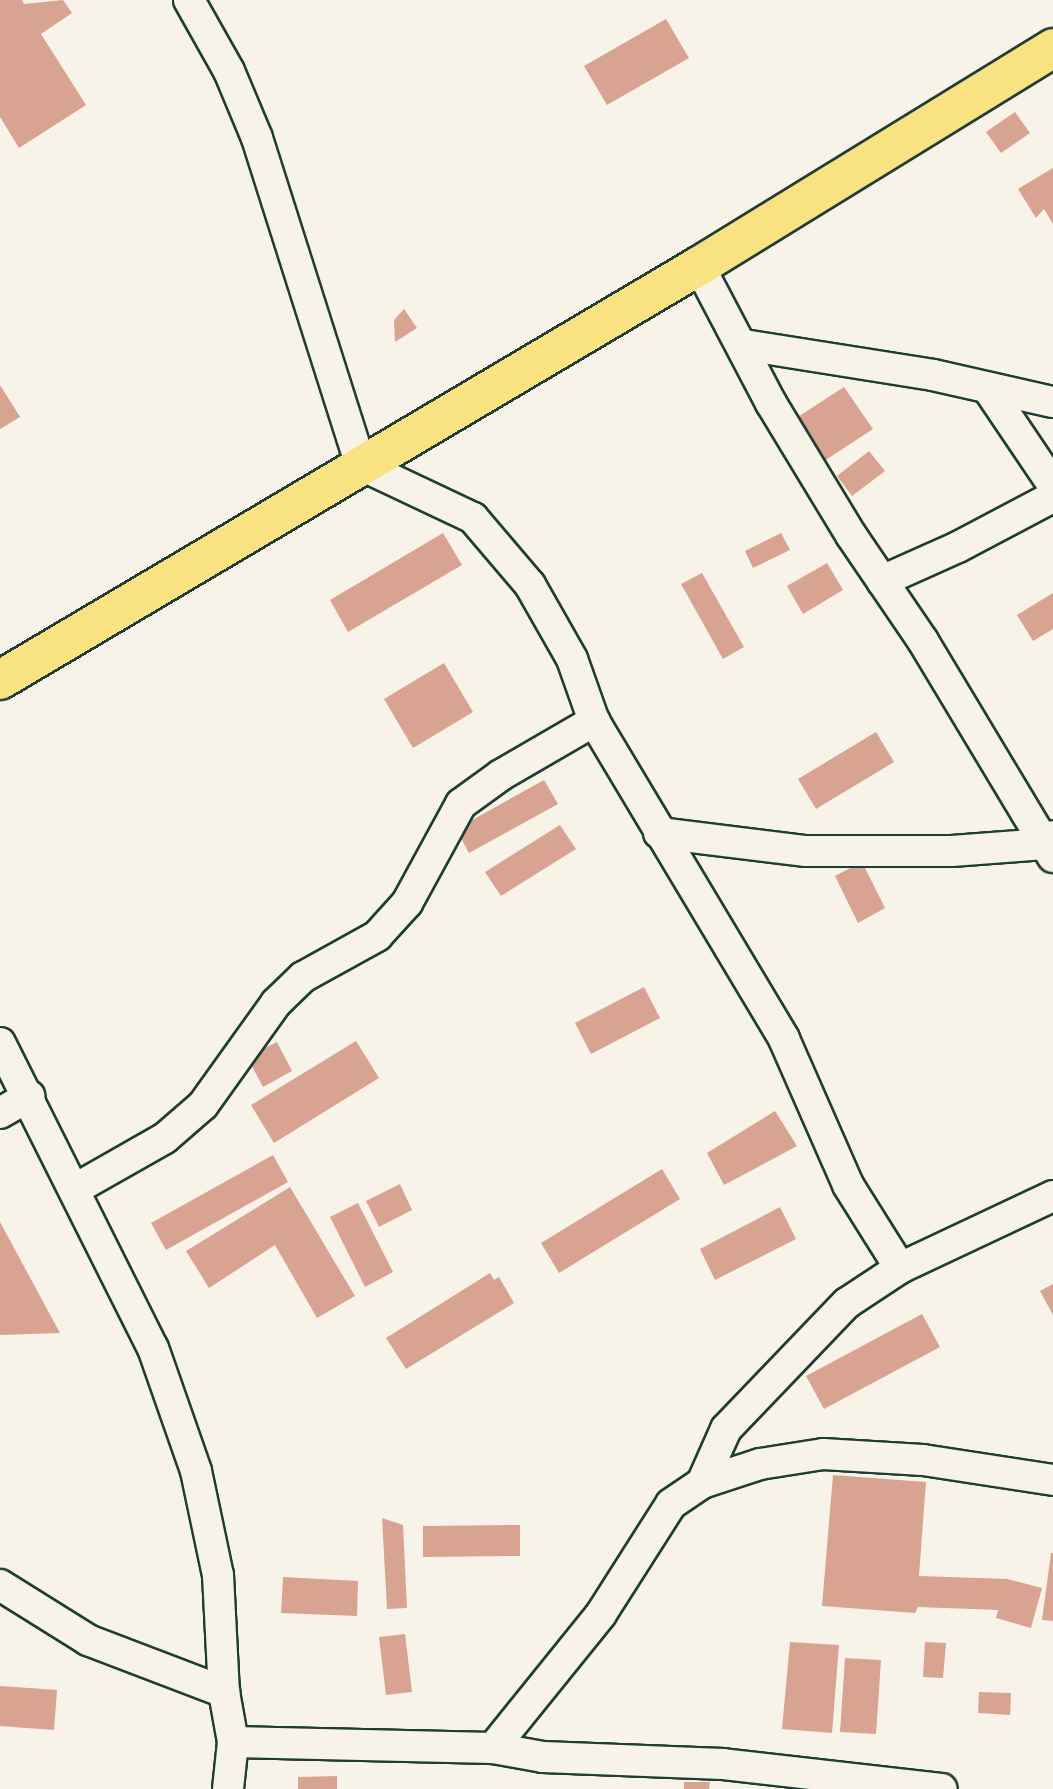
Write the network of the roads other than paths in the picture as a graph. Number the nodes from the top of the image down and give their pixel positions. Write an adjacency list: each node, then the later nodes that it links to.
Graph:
1 (189, 0): 7 (street)
2 (1053, 48): 3 (main road)
3 (699, 266): 4 (street); 7 (main road)
4 (744, 345): 5 (street); 10 (street)
5 (989, 390): 6 (street); 8 (street)
6 (1053, 402)
7 (361, 465): 11 (main road); 12 (street)
8 (1053, 485)
9 (1053, 497): 10 (street)
10 (882, 581): 14 (street)
11 (0, 680)
12 (594, 720): 13 (street); 18 (street)
13 (659, 833): 14 (street); 20 (street)
14 (1050, 846)
15 (0, 1043): 16 (street)
16 (30, 1096): 17 (street); 18 (street)
17 (0, 1113)
18 (77, 1188): 24 (street)
19 (1053, 1196): 20 (street)
20 (900, 1268): 22 (street)
21 (1053, 1480): 22 (street)
22 (702, 1483): 26 (street)
23 (0, 1585): 24 (street)
24 (223, 1692): 25 (street)
25 (233, 1742): 26 (street); 27 (street)
26 (493, 1748): 28 (street)
27 (228, 1789)
28 (942, 1789)

